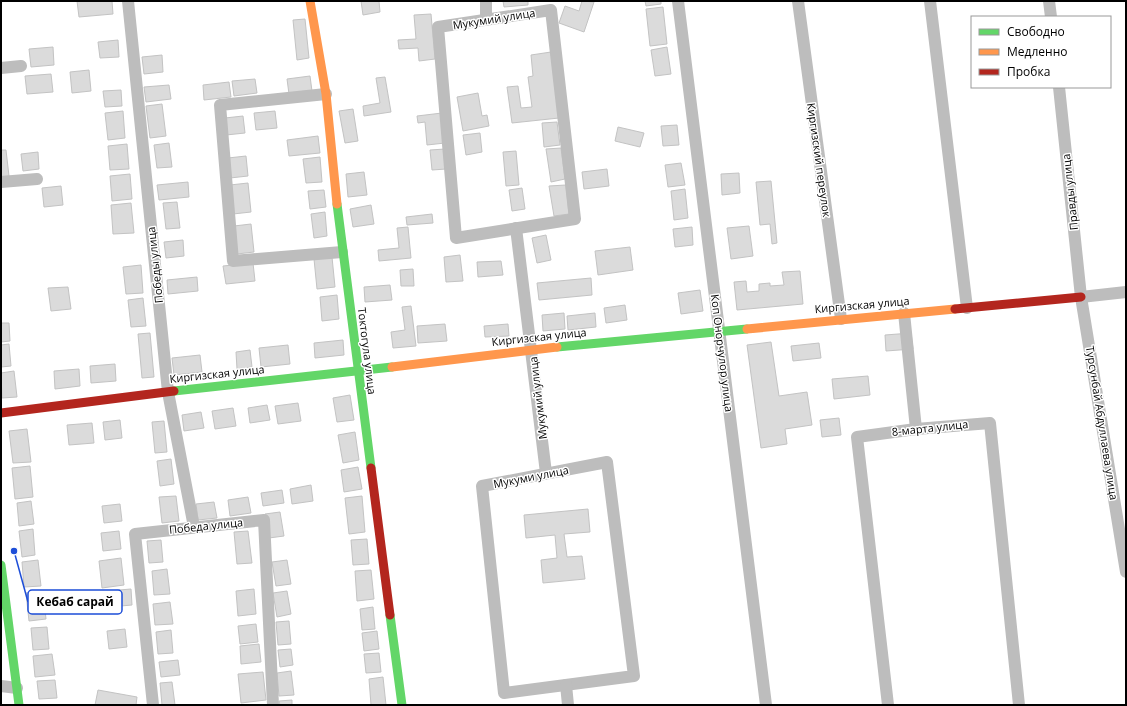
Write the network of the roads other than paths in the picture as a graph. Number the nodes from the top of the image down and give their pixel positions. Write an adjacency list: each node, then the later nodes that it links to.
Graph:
1 (128, 1): 26 (street, Победы улица)
2 (310, 1): 13 (street, Токтогула улица)
3 (486, 1): 9 (street)
4 (678, 1): 23 (street, Коп Онорчулор улица)
5 (798, 1): 22 (street, Киргизский переулок)
6 (930, 1): 20 (street)
7 (1049, 1): 8 (street)
8 (1051, 16)
9 (486, 20): 16 (street, Мукумий улица); 16 (street, Мукумий улица)
10 (21, 66): 11 (street)
11 (1, 68)
12 (1059, 88): 19 (street, Правды улица)
13 (326, 94): 17 (street, Токтогула улица); 17 (street)
14 (37, 179): 15 (street)
15 (1, 182)
16 (516, 228): 24 (street, Мукумий улица)
17 (342, 252): 25 (street, Токтогула улица)
18 (1126, 292): 19 (street)
19 (1081, 297): 20 (street, Киргизская улица); 32 (street, Турсунбай Абдуллаева улица)
20 (967, 308): 21 (street, Киргизская улица)
21 (904, 314): 22 (street, Киргизская улица); 28 (street)
22 (840, 319): 23 (street, Киргизская улица)
23 (719, 331): 24 (street, Киргизская улица); 41 (street, Коп Онорчулор улица)
24 (532, 349): 25 (street, Киргизская улица); 29 (street, Мукумий улица)
25 (358, 372): 26 (street, Киргизская улица); 39 (street, Токтогула улица)
26 (168, 392): 27 (street, Киргизская улица); 30 (street, Победы улица)
27 (1, 413)
28 (916, 429): 42 (street, 8-марта улица); 43 (street, 8-марта улица)
29 (546, 473): 33 (street, Мукуми улица); 33 (street, Мукуми улица)
30 (194, 527): 37 (street, Победа улица); 38 (street, Победа улица)
31 (1, 565): 35 (street)
32 (1126, 572)
33 (566, 685): 40 (street)
34 (1, 686): 35 (street)
35 (17, 688): 36 (street)
36 (19, 705)
37 (153, 705)
38 (273, 705)
39 (402, 705)
40 (568, 705)
41 (766, 705)
42 (888, 705)
43 (1019, 705)

